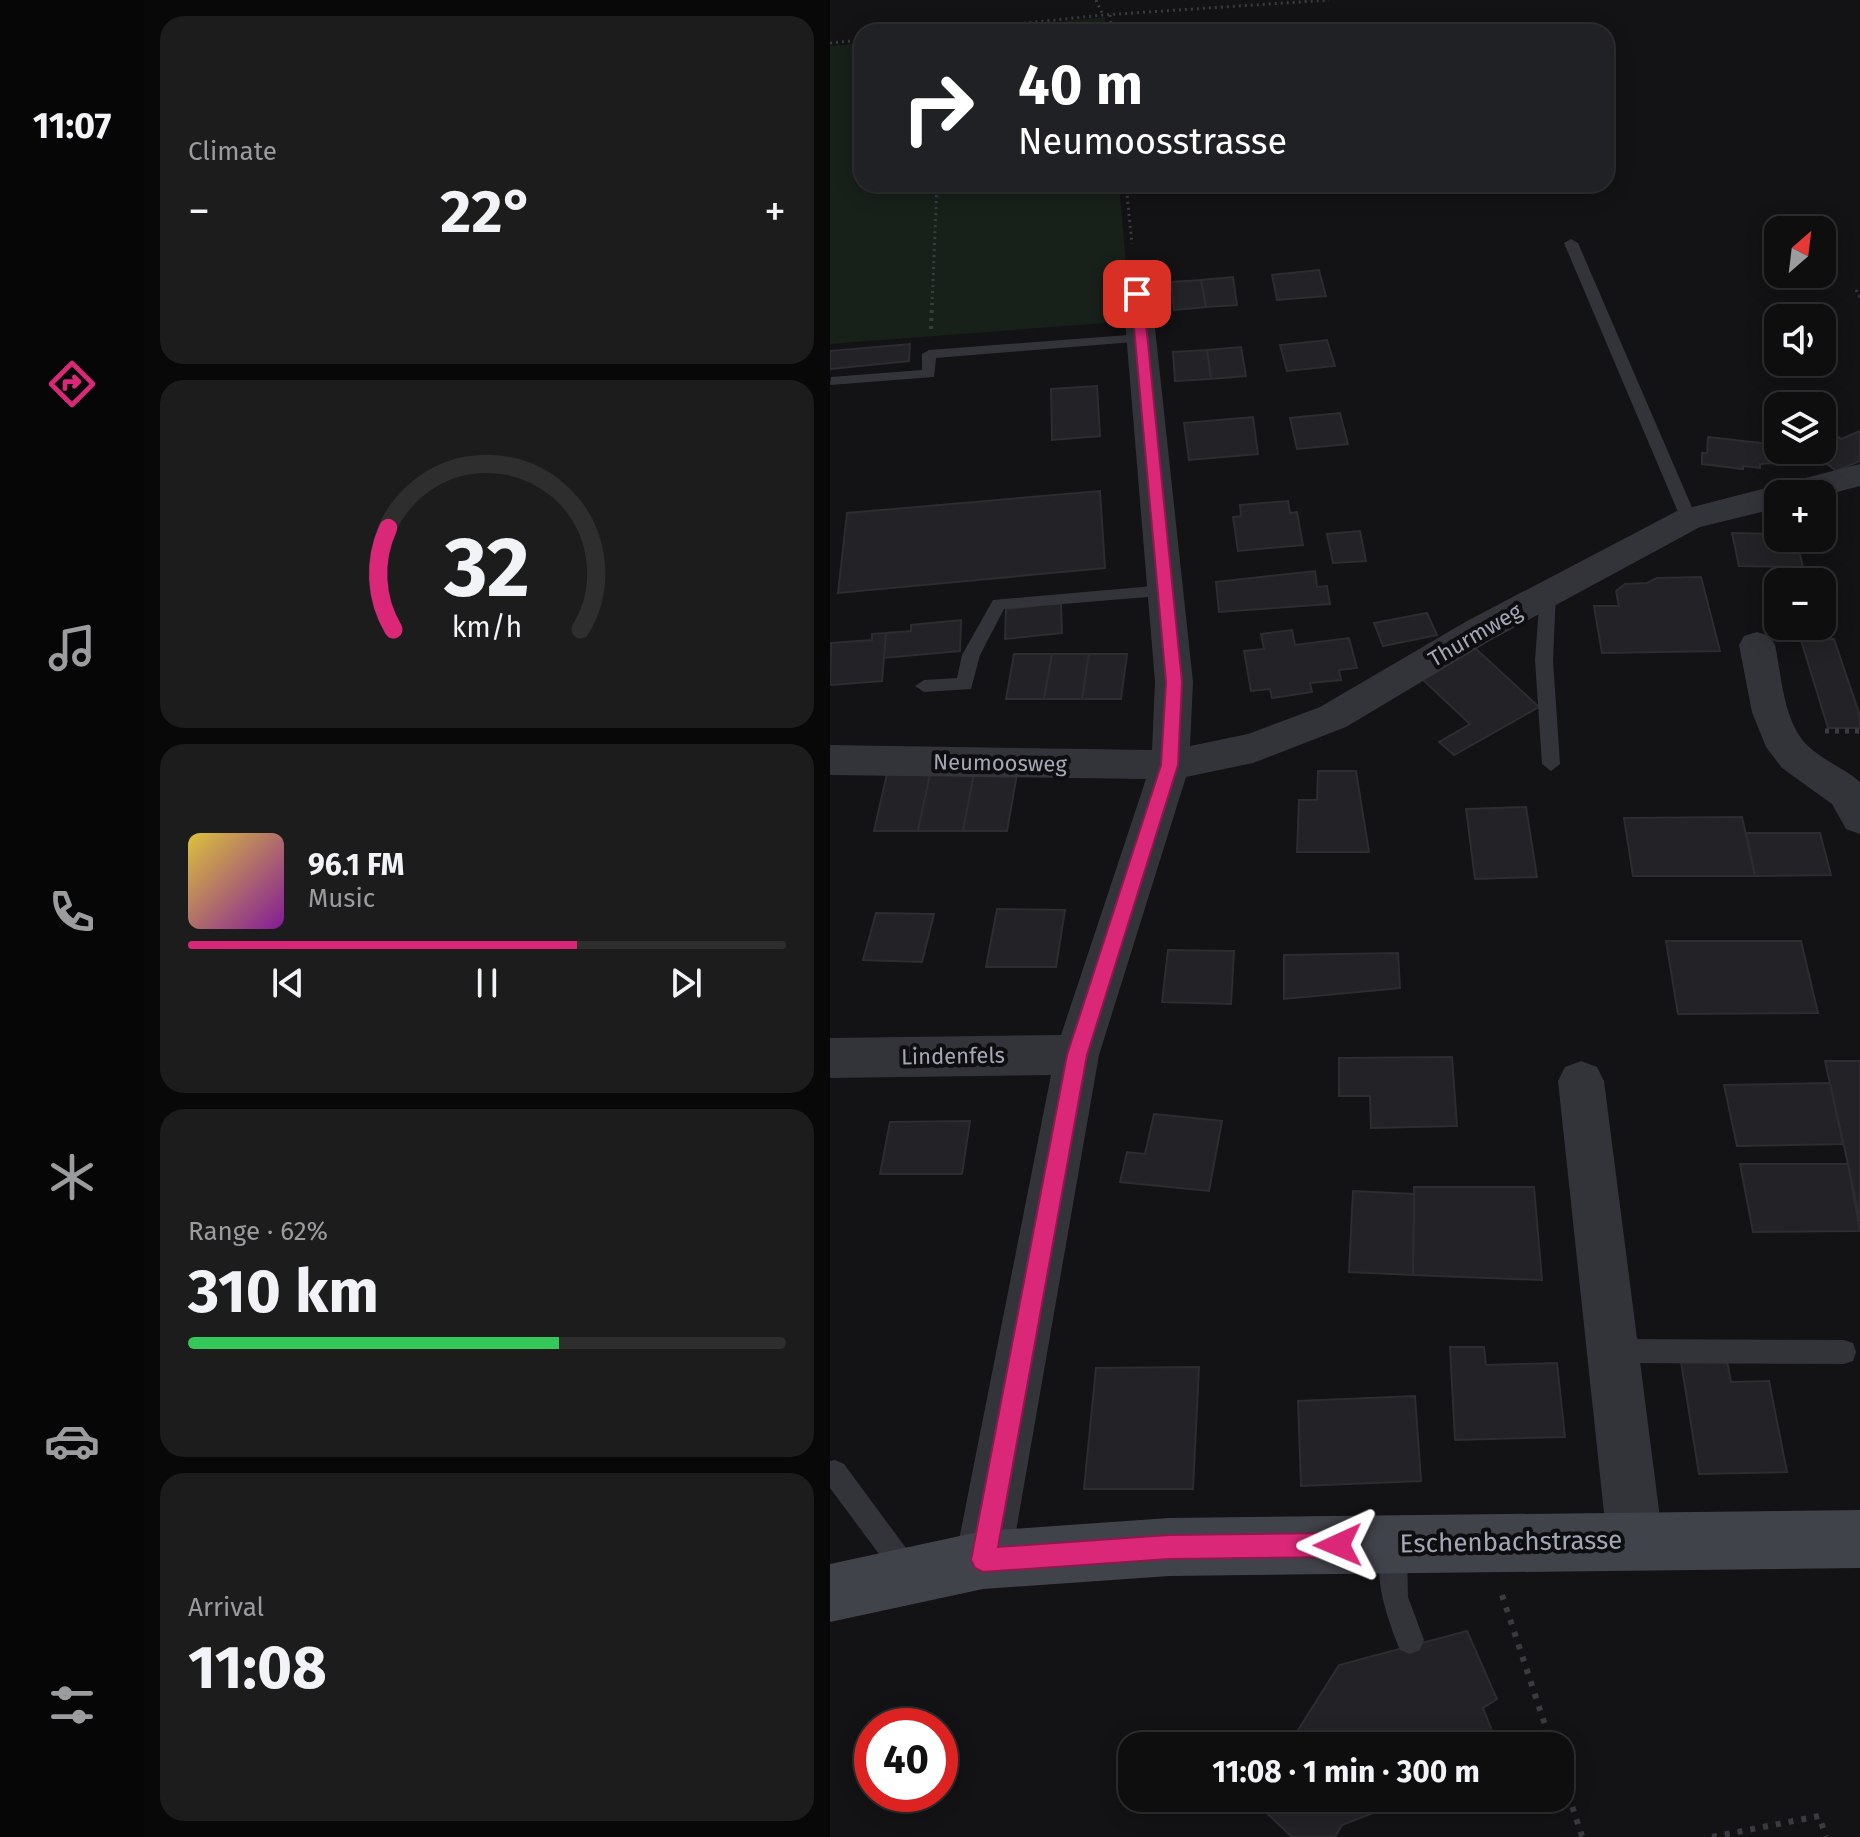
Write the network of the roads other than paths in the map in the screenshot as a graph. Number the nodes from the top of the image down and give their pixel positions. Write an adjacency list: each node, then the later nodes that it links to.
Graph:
1 (1571, 243): 8 (lane)
2 (1135, 272): 3 (street)
3 (1141, 338): 4 (lane); 9 (street)
4 (831, 381)
5 (1860, 475): 6 (street)
6 (1836, 482)
7 (1764, 500): 8 (street, Thurmweg)
8 (1689, 519): 10 (street, Thurmweg)
9 (1165, 591): 12 (lane); 15 (street)
10 (1548, 593): 14 (lane); 15 (street, Thurmweg)
11 (1757, 645): 16 (street)
12 (924, 686)
13 (830, 760): 15 (street, Neumoosweg)
14 (1551, 764)
15 (1170, 765): 17 (street)
16 (1860, 818)
17 (1077, 1055): 18 (street, Lindenfels); 26 (street)
18 (830, 1058)
19 (1581, 1081): 20 (street)
20 (1614, 1351): 21 (lane); 24 (street)
21 (1844, 1352)
22 (830, 1474): 27 (lane)
23 (1860, 1539): 24 (street, Eschenbachstrasse)
24 (1635, 1541): 25 (street, Eschenbachstrasse)
25 (1394, 1544): 26 (street, Eschenbachstrasse); 29 (lane)
26 (983, 1560): 27 (street, Eschenbachstrasse)
27 (909, 1574): 28 (street, Eschenbachstrasse)
28 (830, 1593)
29 (1410, 1640)

